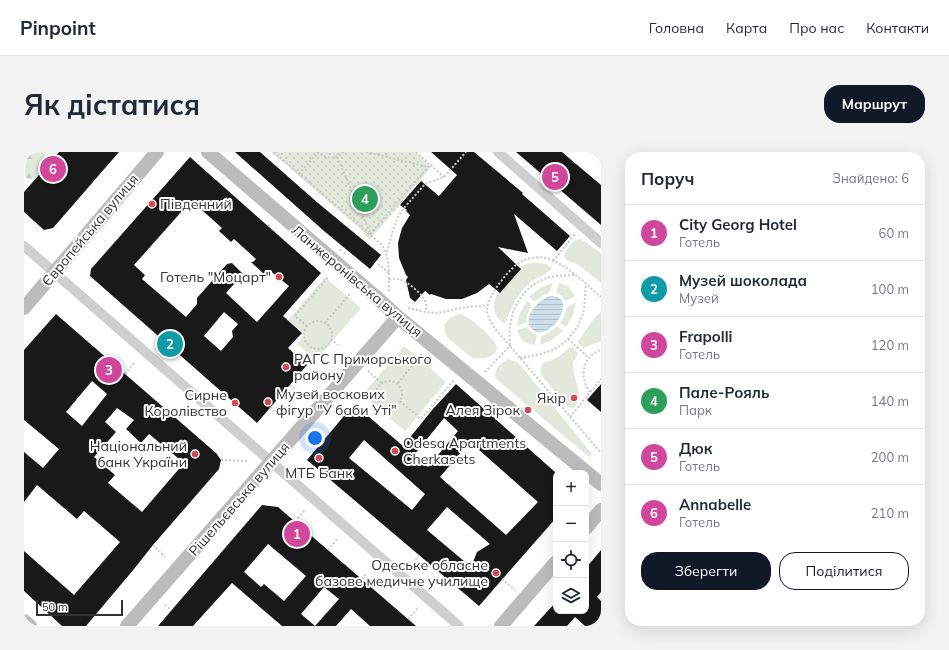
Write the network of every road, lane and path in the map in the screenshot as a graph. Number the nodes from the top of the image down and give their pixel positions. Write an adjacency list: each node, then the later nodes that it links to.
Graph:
1 (157, 152): 22 (street, Європейська вулиця)
2 (208, 152): 33 (street, Ланжеронівська вулиця)
3 (274, 152): 13 (path)
4 (318, 152): 10 (path); 13 (path)
5 (344, 152): 10 (path)
6 (366, 152): 12 (path)
7 (416, 152): 11 (path)
8 (466, 152): 14 (path)
9 (498, 152): 17 (street)
10 (338, 157): 16 (path)
11 (430, 164): 12 (path); 14 (path)
12 (428, 167): 16 (path)
13 (300, 174): 16 (path)
14 (444, 177): 19 (path)
15 (579, 230): 20 (path)
16 (370, 234): 19 (path)
17 (601, 243)
18 (24, 246): 22 (street)
19 (386, 252): 23 (path)
20 (553, 261): 24 (path); 31 (path)
21 (378, 264): 23 (path)
22 (54, 272): 32 (street, Європейська вулиця); 63 (street)
23 (389, 273): 26 (path)
24 (574, 275): 27 (path); 40 (path)
25 (329, 276): 36 (path)
26 (389, 280): 29 (path); 34 (path)
27 (586, 284): 30 (path); 37 (path)
28 (350, 294): 35 (path)
29 (389, 294)
30 (601, 297)
31 (488, 305): 34 (path); 40 (path)
32 (24, 308)
33 (402, 312): 34 (path); 46 (street, Ланжеронівська вулиця); 63 (street, Рішельєвська вулиця)
34 (425, 312)
35 (325, 324): 36 (path); 38 (path)
36 (307, 326): 38 (path)
37 (568, 338): 43 (path); 44 (path)
38 (331, 339): 39 (path)
39 (338, 345)
40 (510, 346): 43 (path); 48 (path)
41 (601, 350): 44 (path)
42 (422, 354): 52 (path)
43 (520, 358): 59 (path)
44 (589, 358): 55 (path)
45 (134, 363): 49 (path)
46 (463, 370): 56 (path); 64 (street, Ланжеронівська вулиця)
47 (368, 371): 51 (path)
48 (484, 372)
49 (125, 374)
50 (601, 379): 55 (path)
51 (381, 383): 52 (path); 56 (path)
52 (398, 383): 56 (path)
53 (290, 385): 54 (path)
54 (297, 391)
55 (590, 392): 59 (path)
56 (400, 401)
57 (270, 407): 58 (path)
58 (278, 414)
59 (570, 416): 60 (path)
60 (601, 453)
61 (221, 460): 62 (path)
62 (248, 461)
63 (271, 462): 86 (street, Рішельєвська вулиця); 87 (street)
64 (601, 484)
65 (305, 510): 67 (path)
66 (601, 510): 68 (street)
67 (295, 522)
68 (589, 524)
69 (338, 538): 71 (path)
70 (152, 546): 73 (path)
71 (328, 550)
72 (419, 555): 75 (path)
73 (166, 557)
74 (553, 565): 88 (street)
75 (411, 566)
76 (366, 574): 77 (path)
77 (362, 579)
78 (502, 579): 79 (path)
79 (515, 590)
80 (165, 604): 82 (path)
81 (419, 607): 83 (path)
82 (171, 610)
83 (408, 619)
84 (24, 621): 85 (street)
85 (30, 626)
86 (127, 626)
87 (459, 626)
88 (501, 626)

